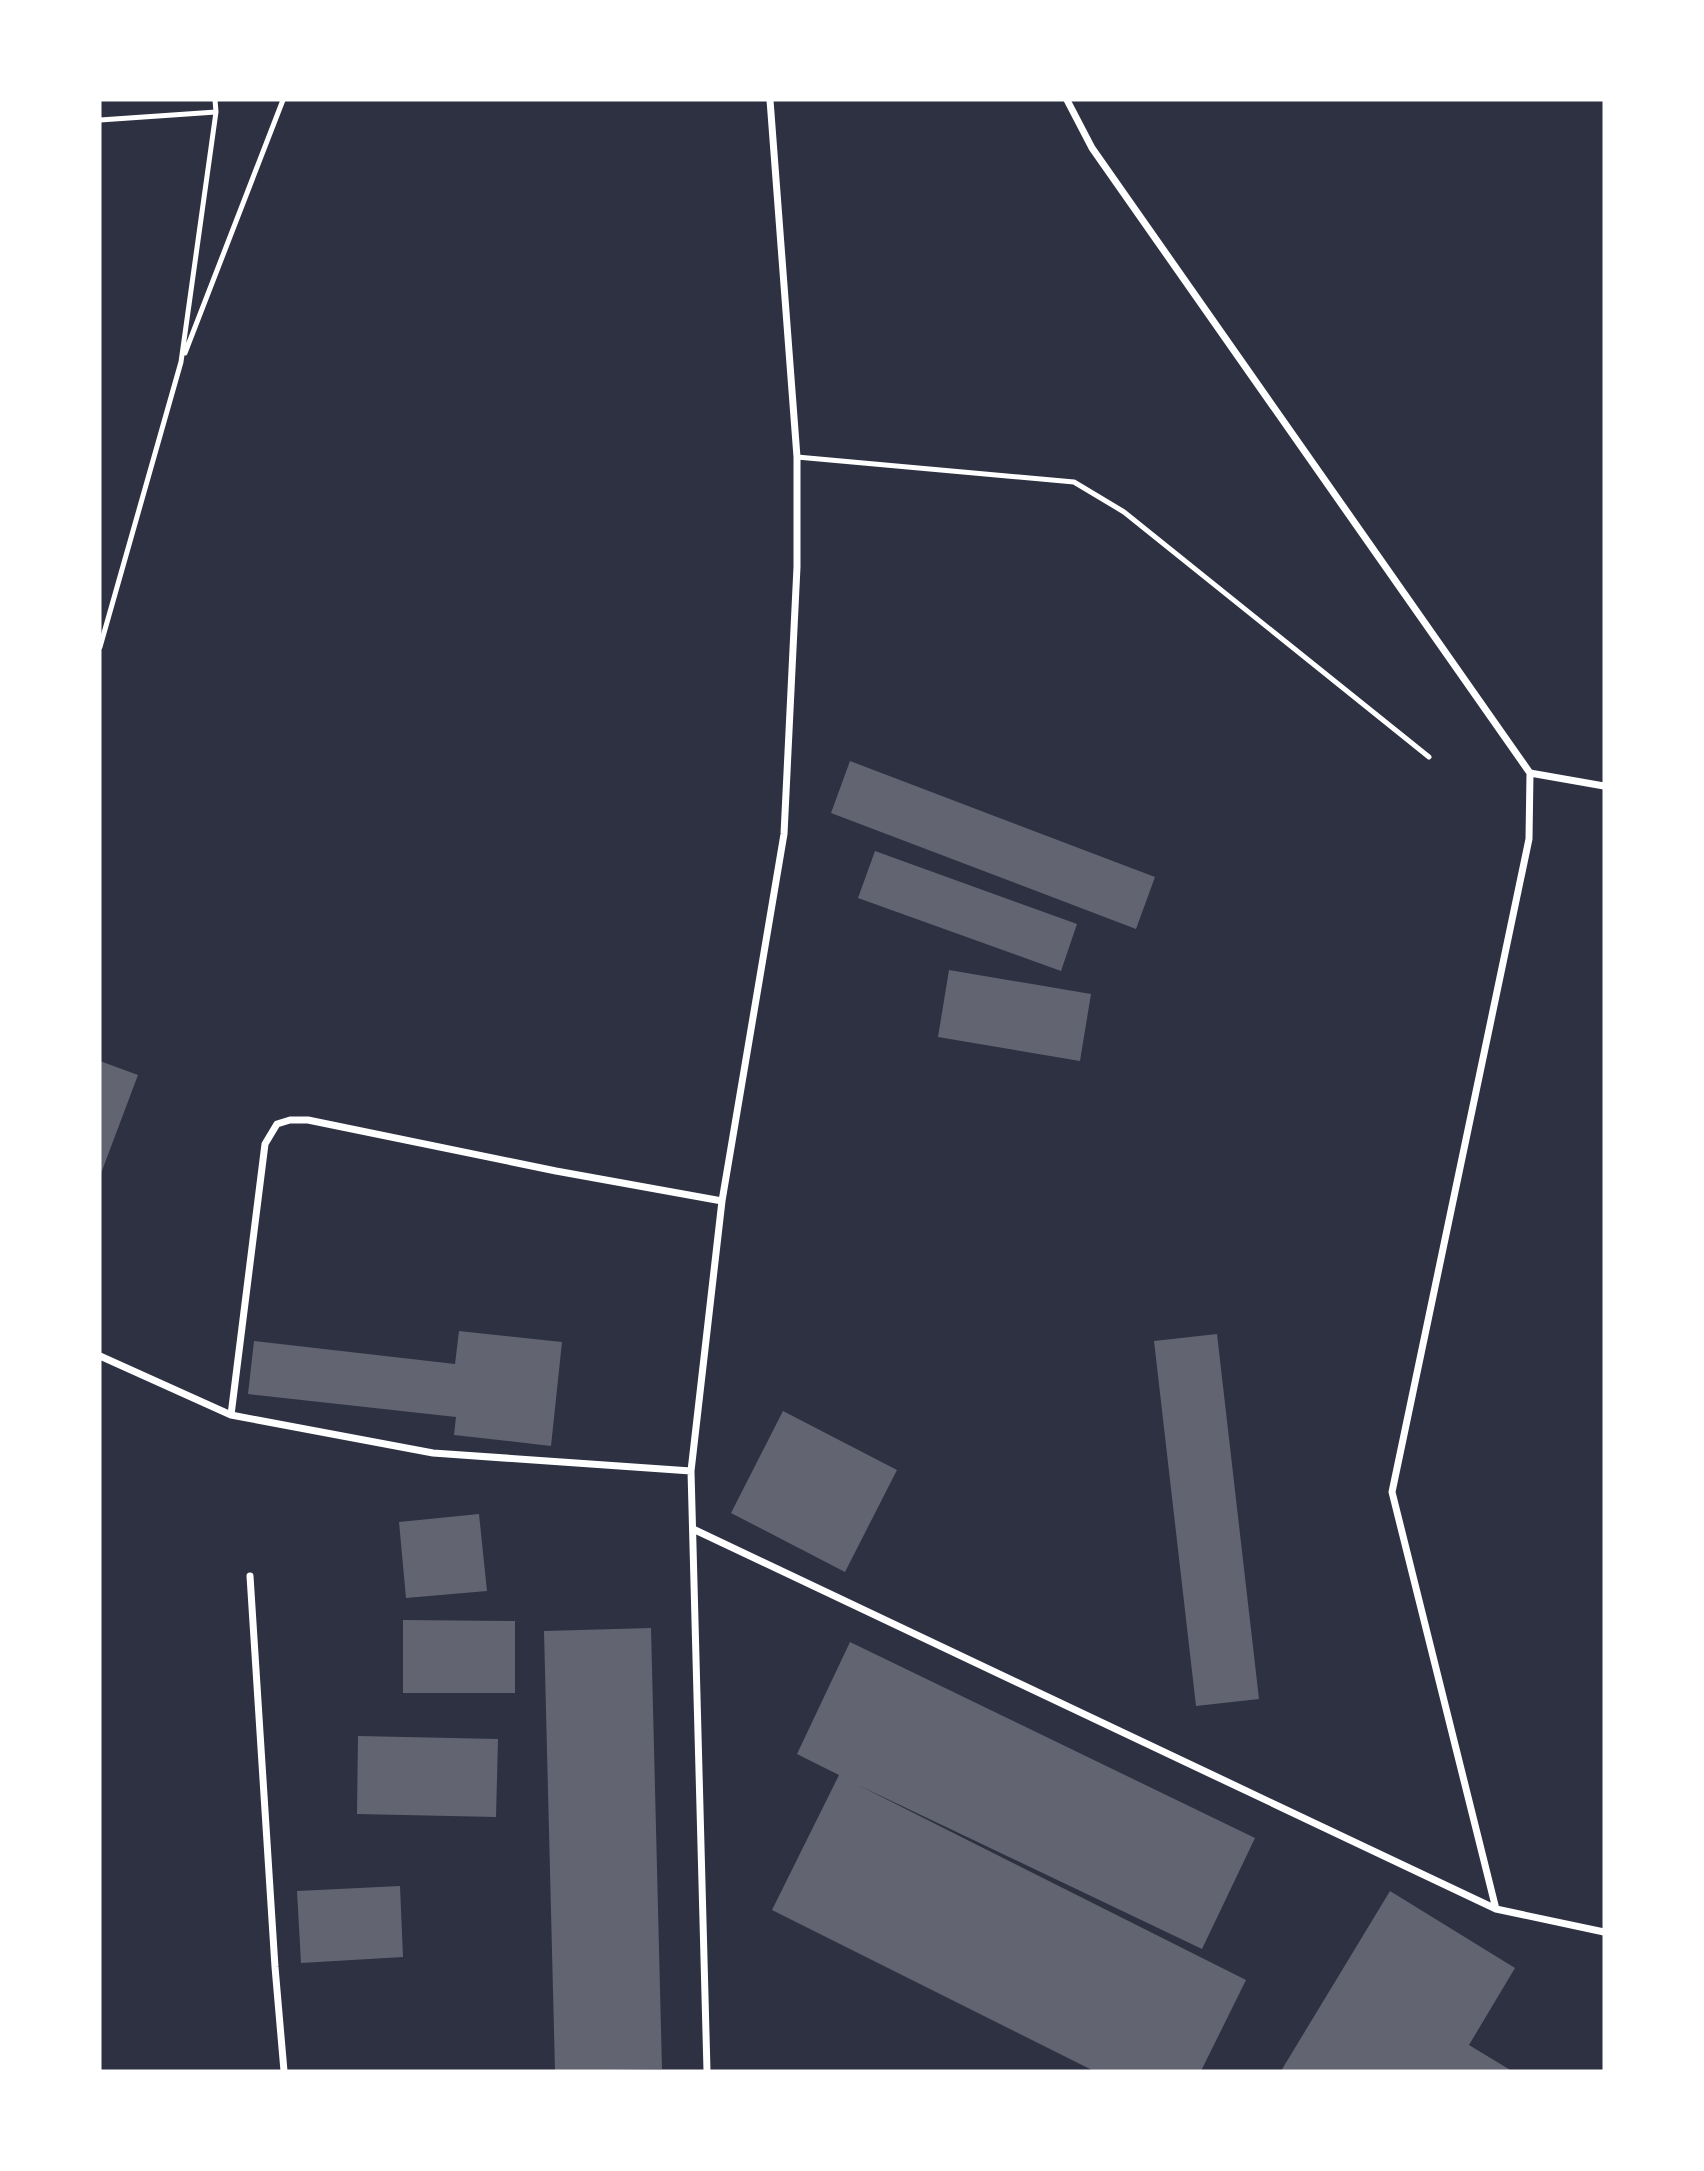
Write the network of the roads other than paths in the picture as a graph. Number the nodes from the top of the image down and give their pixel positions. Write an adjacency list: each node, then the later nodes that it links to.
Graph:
1 (215, 100): 5 (lane)
2 (283, 100): 7 (lane)
3 (770, 100): 8 (street)
4 (1067, 100): 11 (street)
5 (216, 112): 6 (lane); 7 (lane)
6 (100, 121)
7 (181, 362): 9 (lane)
8 (797, 457): 10 (lane); 13 (street)
9 (100, 647)
10 (1429, 757)
11 (1530, 773): 12 (street); 19 (street)
12 (1604, 786)
13 (722, 1201): 15 (street); 16 (street)
14 (100, 1356): 15 (street)
15 (232, 1415): 16 (street)
16 (691, 1471): 17 (street)
17 (693, 1529): 19 (street); 22 (street)
18 (250, 1576): 21 (street)
19 (1496, 1909): 20 (street)
20 (1604, 1932)
21 (284, 2071)
22 (706, 2071)

